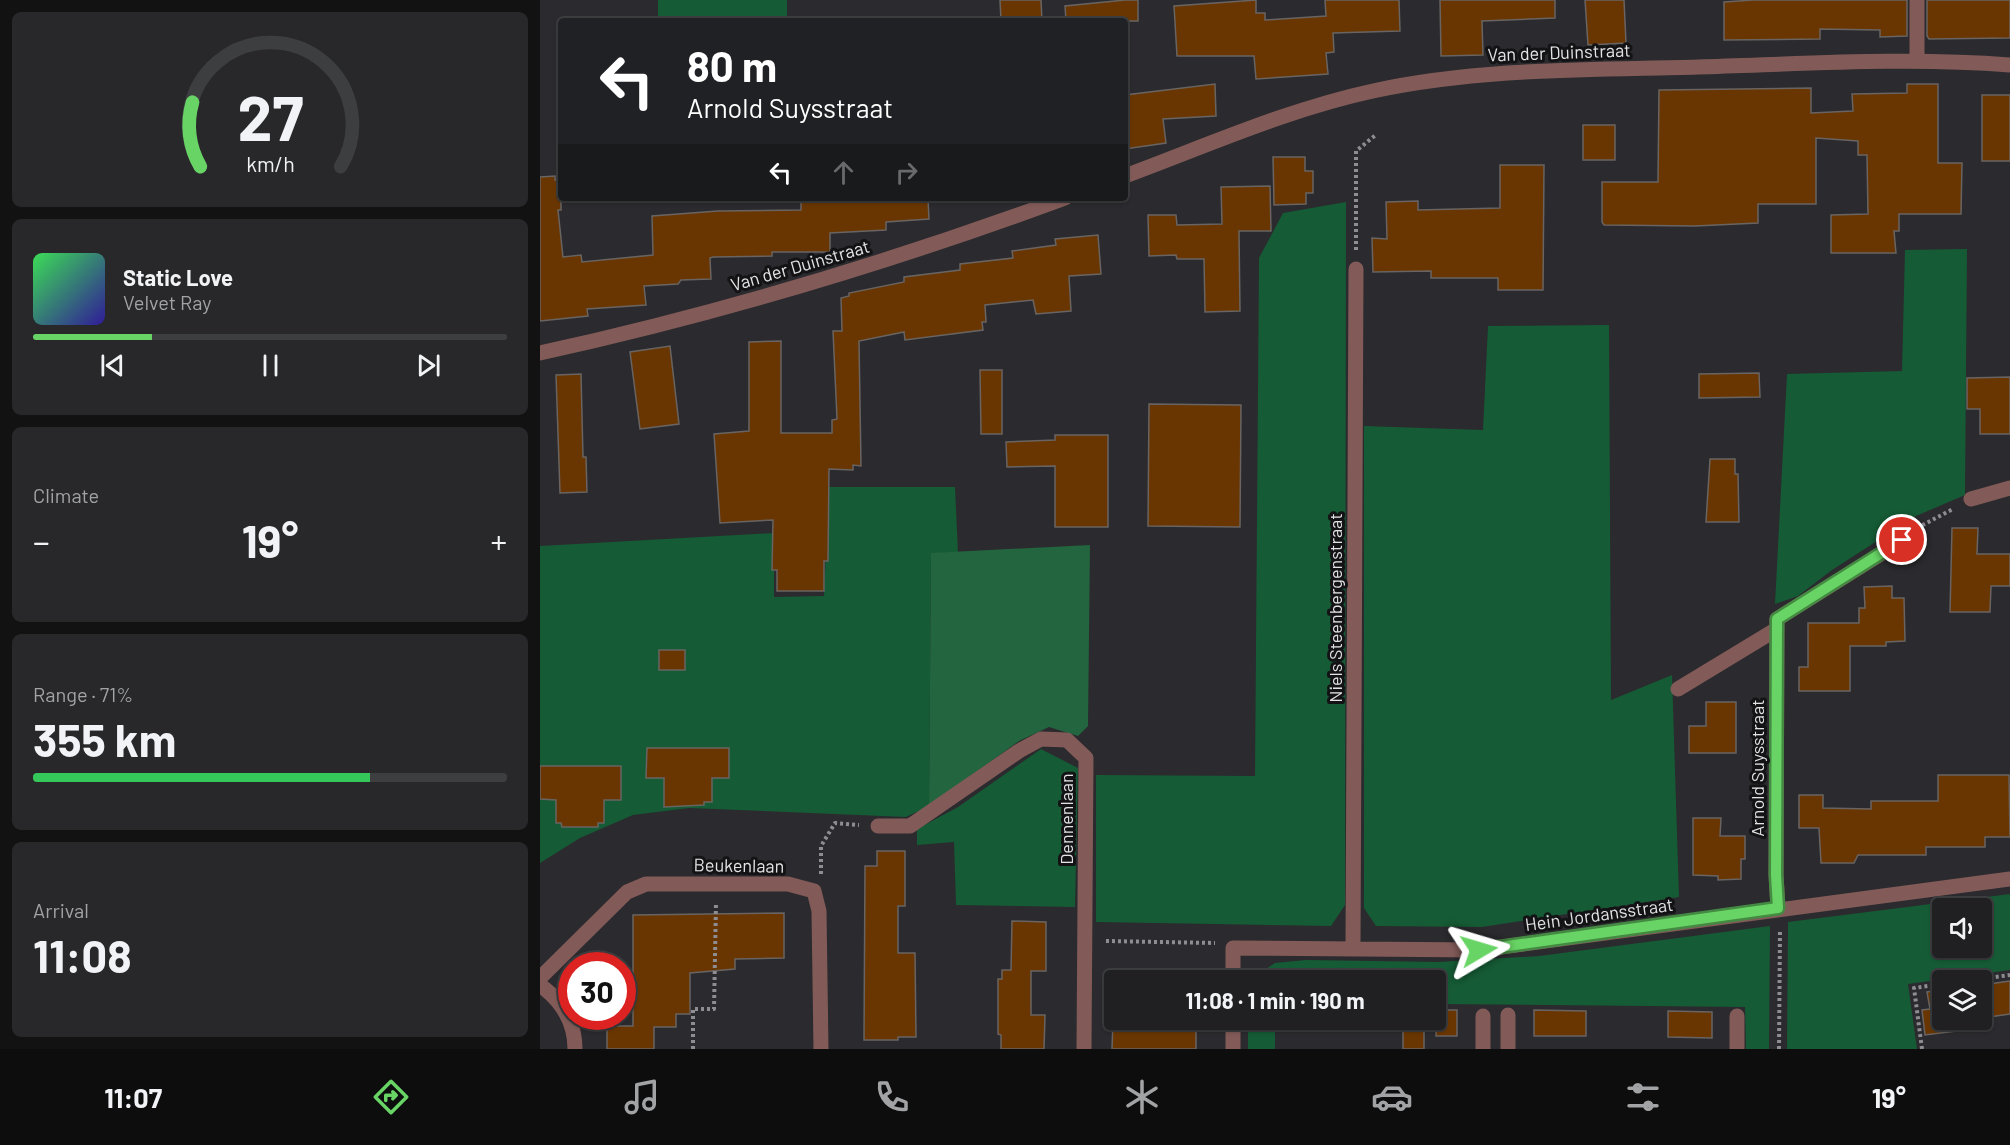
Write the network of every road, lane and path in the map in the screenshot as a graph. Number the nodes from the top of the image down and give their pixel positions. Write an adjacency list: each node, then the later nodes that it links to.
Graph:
1 (1917, 0): 2 (street)
2 (1917, 61): 3 (street, Van der Duinstraat); 5 (street, Van der Duinstraat)
3 (2010, 65)
4 (1377, 134): 7 (path)
5 (1128, 175)
6 (1056, 201): 8 (street, Van der Duinstraat)
7 (1356, 269): 20 (street, Niels Steenbergenstraat)
8 (540, 353)
9 (2010, 488): 10 (street)
10 (1971, 499): 11 (path)
11 (1902, 540): 12 (street)
12 (1777, 628): 13 (street); 18 (street, Arnold Suysstraat)
13 (1678, 689)
14 (878, 826): 17 (path); 19 (street, Dennenlaan)
15 (2010, 879): 18 (street, Hein Jordansstraat)
16 (716, 882): 17 (street, Beukenlaan); 25 (street, Beukenlaan); 33 (path)
17 (814, 891): 34 (street)
18 (1778, 908): 20 (street, Hein Jordansstraat); 40 (path)
19 (1084, 941): 21 (path); 35 (street, Dennenlaan)
20 (1353, 947): 21 (street, Hein Jordansstraat)
21 (1233, 948): 22 (street)
22 (1233, 970)
23 (2010, 975): 24 (path)
24 (1992, 977)
25 (540, 978)
26 (540, 985): 32 (street)
27 (1932, 985): 41 (path)
28 (1508, 1015): 38 (street)
29 (1483, 1016): 37 (street)
30 (1737, 1016): 39 (street)
31 (1233, 1030): 36 (street)
32 (575, 1049)
33 (693, 1049)
34 (821, 1049)
35 (1084, 1049)
36 (1233, 1049)
37 (1483, 1049)
38 (1508, 1049)
39 (1737, 1049)
40 (1779, 1049)
41 (1922, 1049)

